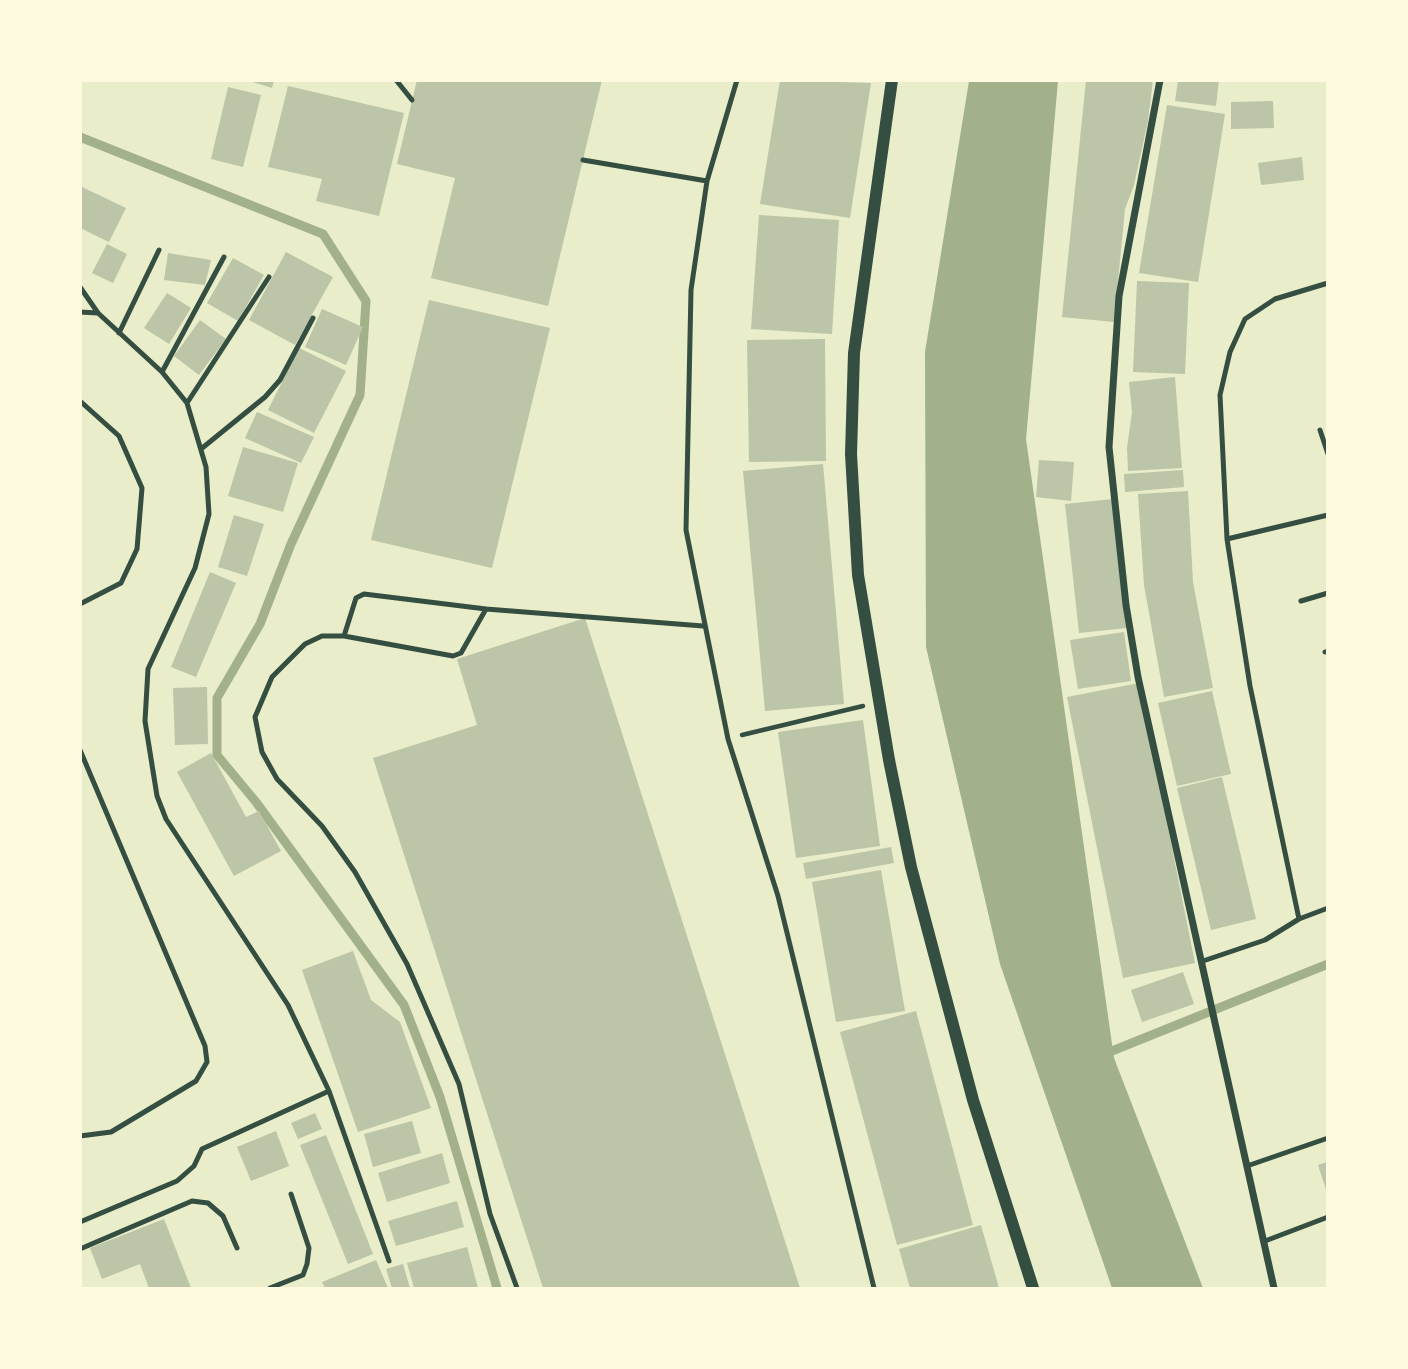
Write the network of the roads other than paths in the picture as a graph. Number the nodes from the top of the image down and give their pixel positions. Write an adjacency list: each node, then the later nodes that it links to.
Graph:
1 (396, 80): 5 (lane)
2 (737, 80): 7 (lane)
3 (892, 80): 49 (street)
4 (1160, 80): 34 (street)
5 (412, 100)
6 (583, 160): 7 (lane)
7 (707, 181): 29 (lane)
8 (159, 250): 16 (lane)
9 (224, 257): 17 (lane)
10 (269, 277): 19 (lane)
11 (1328, 283): 24 (lane)
12 (80, 287): 14 (lane)
13 (80, 312): 14 (lane)
14 (98, 313): 16 (lane)
15 (313, 318): 21 (lane)
16 (119, 333): 17 (lane)
17 (162, 372): 19 (lane)
18 (80, 401): 27 (lane)
19 (187, 403): 21 (lane)
20 (1320, 430): 22 (lane)
21 (201, 449): 35 (lane)
22 (1328, 454)
23 (1328, 514): 24 (lane)
24 (1227, 539): 33 (lane)
25 (1328, 593): 26 (lane)
26 (1301, 601)
27 (80, 604)
28 (486, 609): 29 (lane); 30 (lane); 30 (lane)
29 (703, 626): 48 (lane)
30 (344, 636): 47 (lane)
31 (80, 750): 36 (lane)
32 (1328, 908): 33 (lane)
33 (1299, 919): 34 (lane)
34 (1203, 961): 38 (street)
35 (329, 1091): 41 (lane); 45 (lane)
36 (80, 1136)
37 (1328, 1138): 38 (lane)
38 (1247, 1166): 42 (street)
39 (291, 1194): 46 (lane)
40 (1328, 1217): 42 (lane)
41 (80, 1222)
42 (1265, 1241): 50 (street)
43 (237, 1248): 44 (lane)
44 (80, 1249)
45 (389, 1261)
46 (270, 1289)
47 (517, 1289)
48 (874, 1289)
49 (1033, 1289)
50 (1274, 1289)

